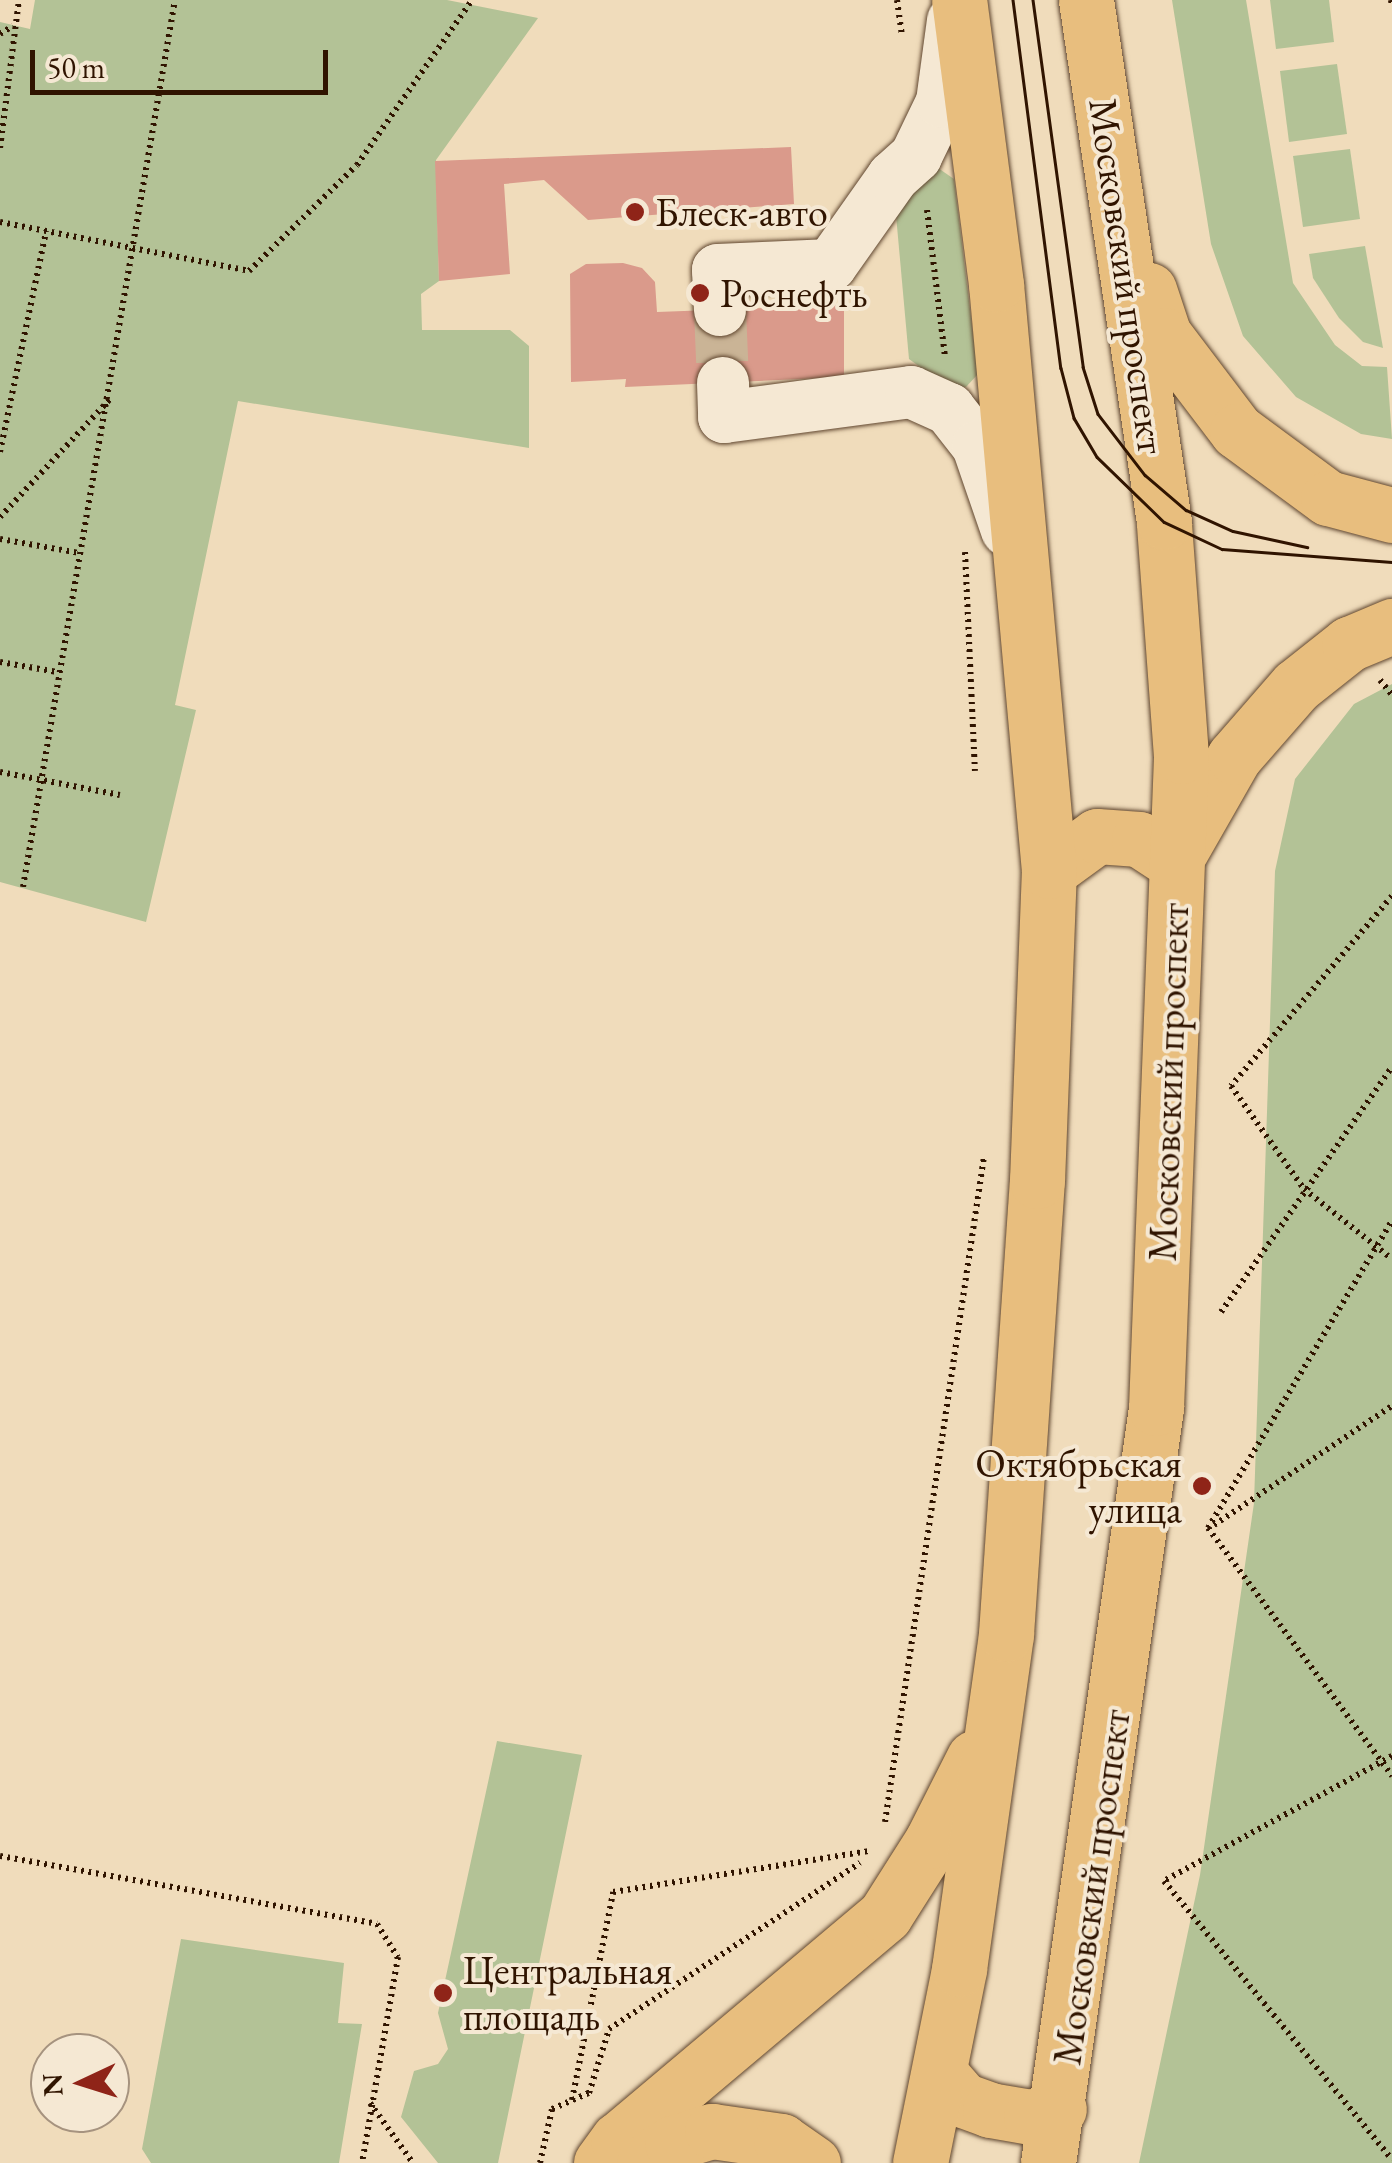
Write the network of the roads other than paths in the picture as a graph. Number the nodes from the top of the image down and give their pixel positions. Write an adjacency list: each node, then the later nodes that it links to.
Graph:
1 (957, 0): 4 (lane); 7 (main road)
2 (1086, 0): 3 (main road, Московский проспект)
3 (1120, 202): 6 (main road); 9 (main road, Московский проспект)
4 (720, 310)
5 (723, 382): 7 (lane)
6 (1392, 515)
7 (1029, 608): 10 (main road)
8 (1392, 626): 9 (main road)
9 (1174, 862): 10 (main road); 13 (main road, Московский проспект)
10 (1049, 871): 11 (main road)
11 (996, 1710): 12 (main road); 14 (main road)
12 (941, 2075): 13 (main road); 17 (main road)
13 (1060, 2109): 18 (main road, Московский проспект)
14 (601, 2163)
15 (644, 2163): 16 (main road)
16 (813, 2163)
17 (920, 2163)
18 (1048, 2163)

